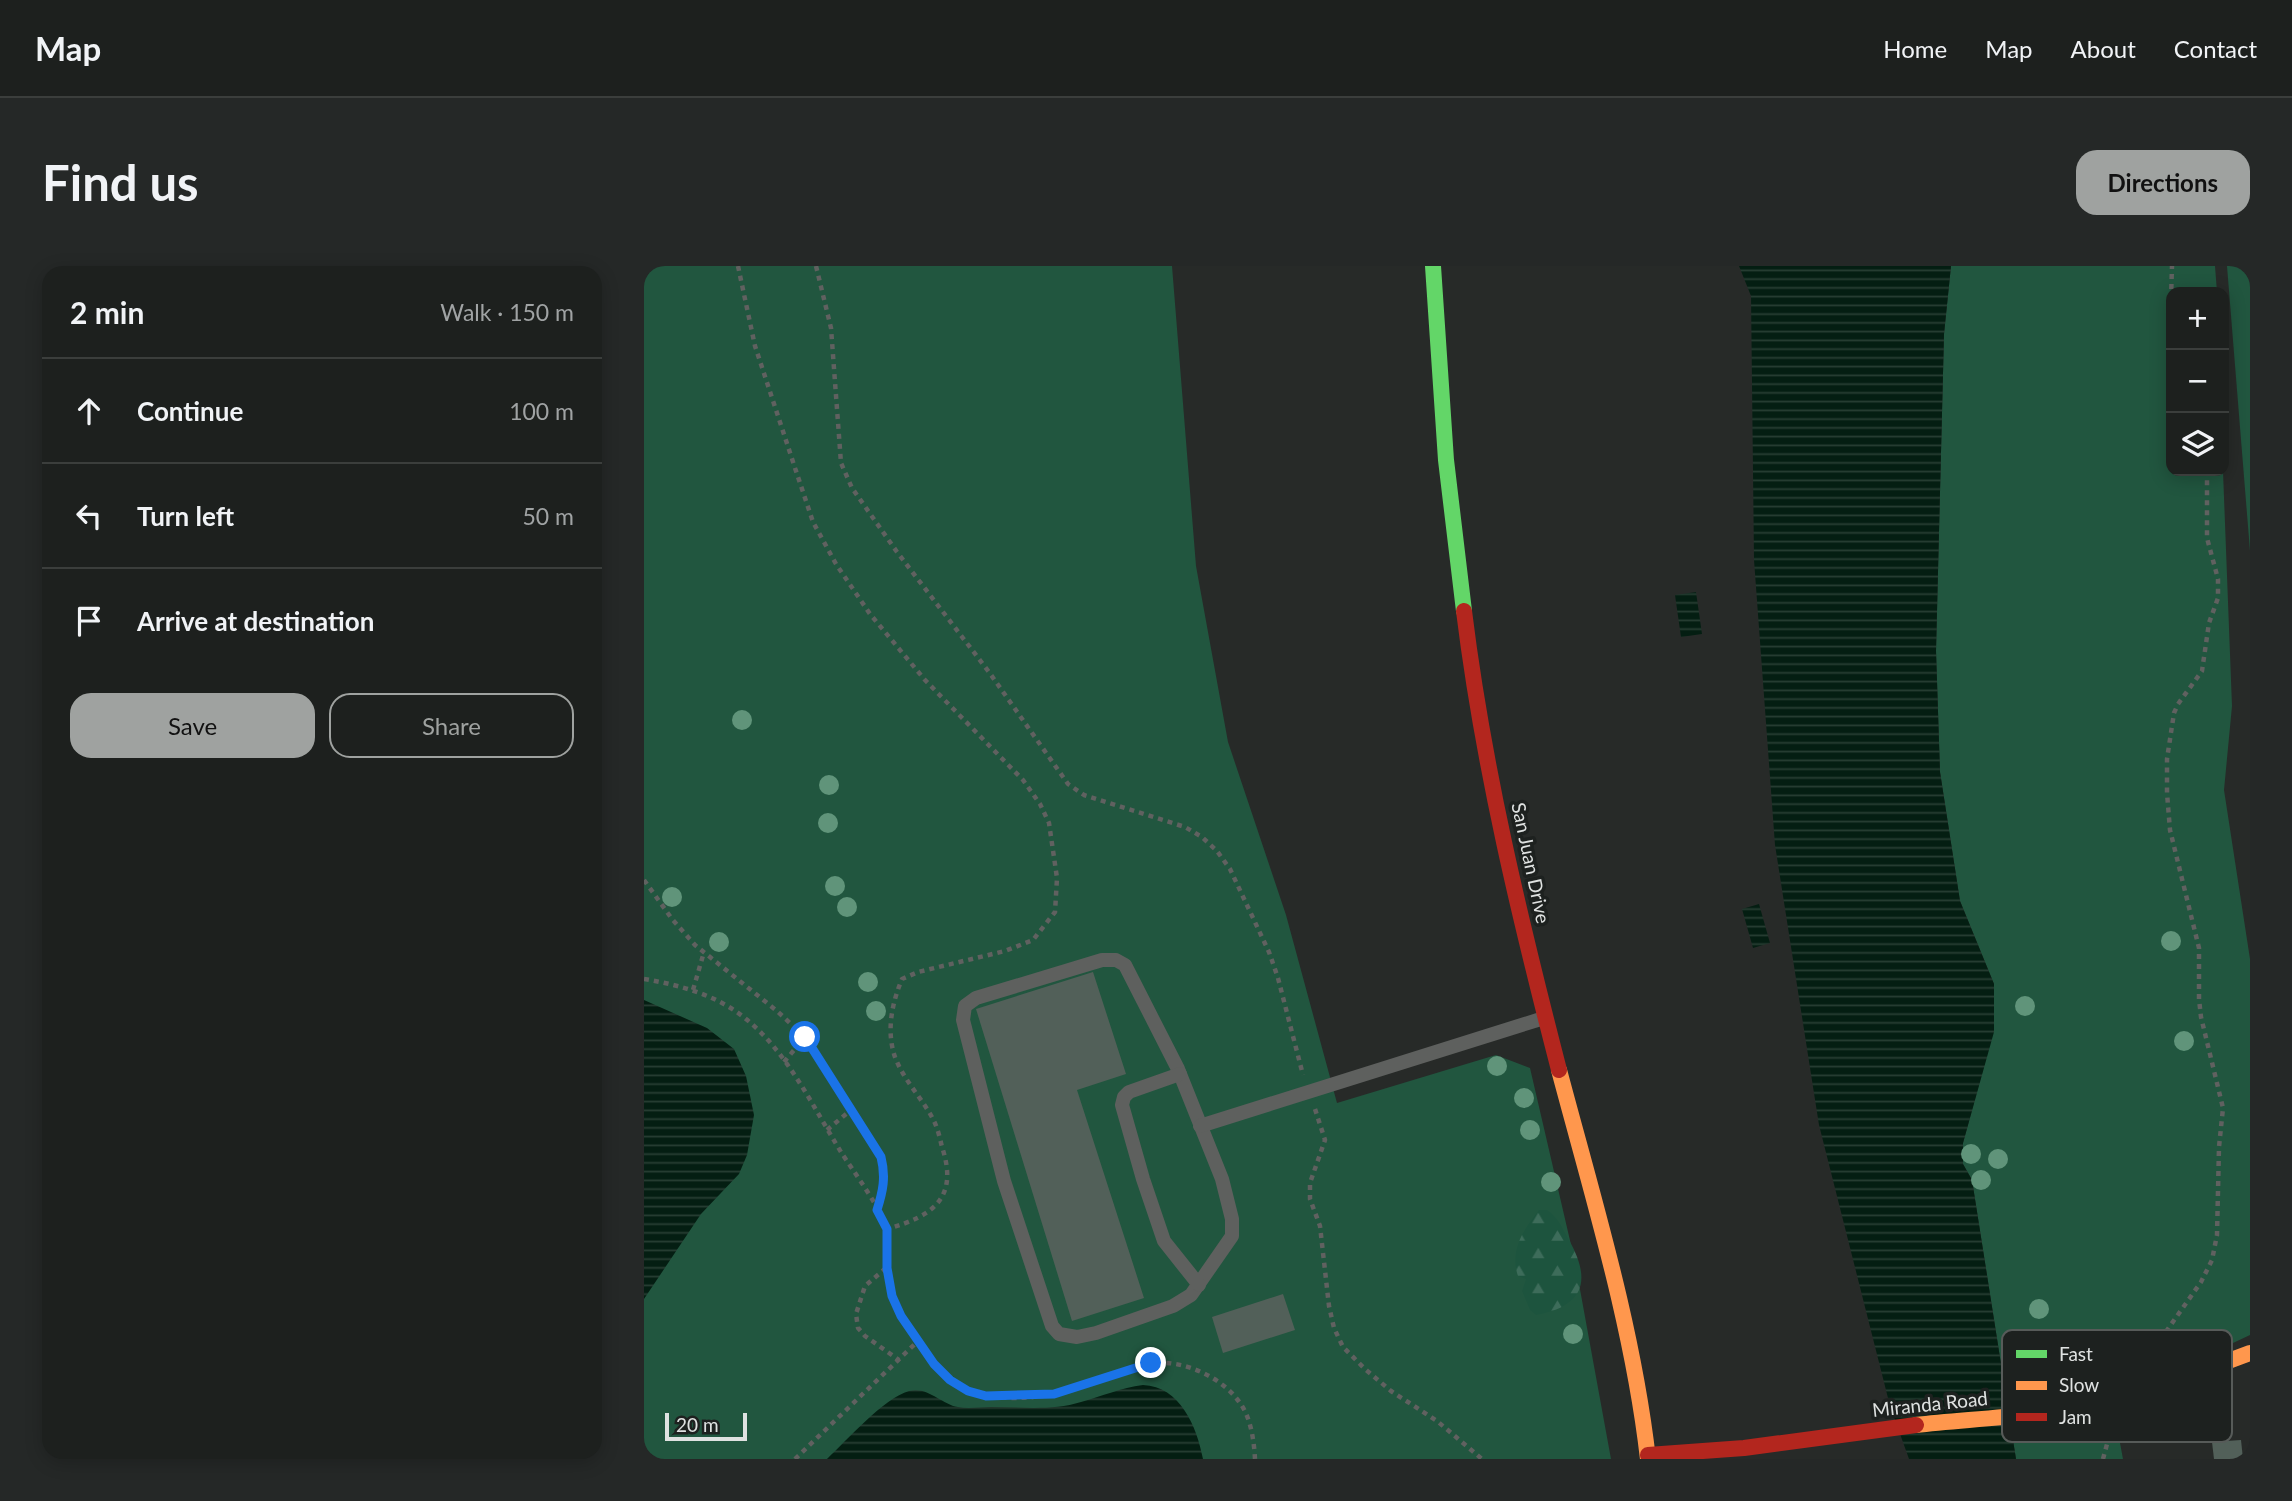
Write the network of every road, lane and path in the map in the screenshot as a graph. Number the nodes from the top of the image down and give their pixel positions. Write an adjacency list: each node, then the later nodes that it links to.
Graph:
1 (738, 266): 20 (path)
2 (816, 266): 15 (path)
3 (1433, 266): 11 (street, San Juan Drive)
4 (2172, 266): 5 (path)
5 (2171, 287)
6 (2206, 476): 23 (path)
7 (644, 880): 8 (path)
8 (704, 952): 10 (path); 12 (path)
9 (644, 979): 10 (path)
10 (693, 990): 13 (path)
11 (1546, 1018): 15 (lane); 30 (street, San Juan Drive)
12 (805, 1037): 13 (path); 16 (path)
13 (785, 1062): 18 (path)
14 (1180, 1074): 17 (lane); 22 (lane); 22 (lane)
15 (1308, 1092): 17 (lane); 33 (path)
16 (852, 1109): 18 (path); 19 (path)
17 (1200, 1126): 22 (lane)
18 (827, 1130): 19 (path)
19 (877, 1210): 20 (path)
20 (887, 1229): 21 (path)
21 (887, 1268): 24 (path); 26 (path)
22 (1199, 1285)
23 (2167, 1330)
24 (918, 1341): 26 (path); 32 (path)
25 (2250, 1353): 27 (street, Miranda Road)
26 (899, 1360): 31 (path)
27 (2232, 1360)
28 (2002, 1417): 30 (street, Miranda Road)
29 (2107, 1442): 34 (path)
30 (1648, 1457)
31 (795, 1459)
32 (1255, 1459)
33 (1482, 1459)
34 (2103, 1459)

